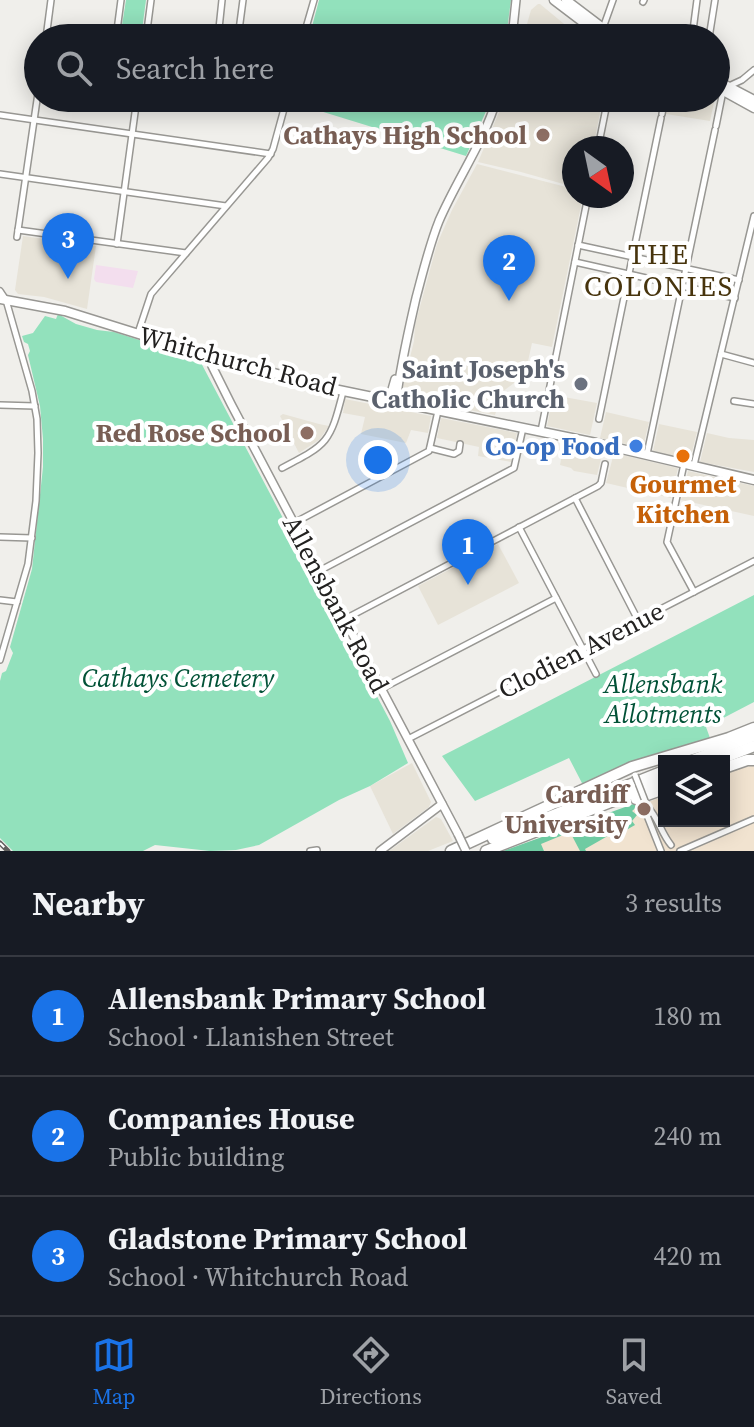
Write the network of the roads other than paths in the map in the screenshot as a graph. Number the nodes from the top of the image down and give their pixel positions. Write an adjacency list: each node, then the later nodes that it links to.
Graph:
1 (51, 0): 13 (street)
2 (121, 0): 14 (street)
3 (151, 0): 15 (street)
4 (222, 0): 16 (street)
5 (243, 0): 17 (street)
6 (314, 0): 18 (street)
7 (554, 0): 20 (main road)
8 (566, 0): 21 (main road)
9 (697, 0): 23 (street)
10 (715, 0): 24 (street)
11 (613, 1): 22 (street)
12 (518, 3): 19 (street)
13 (48, 24)
14 (118, 24)
15 (148, 24)
16 (219, 24)
17 (240, 24)
18 (307, 24)
19 (514, 24)
20 (589, 24)
21 (592, 24)
22 (606, 24)
23 (694, 24)
24 (711, 24)
25 (754, 70): 26 (street)
26 (742, 80): 27 (street); 29 (street)
27 (730, 85)
28 (730, 90): 29 (main road)
29 (741, 92): 31 (main road)
30 (730, 93): 32 (main road)
31 (754, 100)
32 (754, 108)
33 (35, 112): 41 (street)
34 (135, 112): 42 (street)
35 (283, 112): 44 (street)
36 (492, 112): 68 (street)
37 (605, 112): 43 (street)
38 (662, 112): 54 (street)
39 (718, 112): 56 (street)
40 (0, 115): 41 (street)
41 (34, 120): 42 (street); 46 (street)
42 (132, 134): 44 (street); 47 (street)
43 (600, 136)
44 (271, 154): 48 (street)
45 (0, 174): 46 (street)
46 (26, 178): 47 (street); 51 (street)
47 (124, 191): 48 (street); 51 (street)
48 (227, 206): 53 (street)
49 (586, 208): 52 (street)
50 (754, 216): 58 (street)
51 (117, 244): 53 (street)
52 (578, 245): 54 (street); 55 (street)
53 (186, 253): 63 (street)
54 (633, 257): 56 (street); 57 (street)
55 (575, 262): 57 (street); 76 (street)
56 (686, 268): 58 (street); 59 (street)
57 (629, 274): 59 (street); 74 (street)
58 (739, 280): 61 (street)
59 (682, 286): 61 (street); 79 (street)
60 (0, 291): 62 (street)
61 (735, 298): 64 (street)
62 (3, 300): 63 (main road, Whitchurch Road); 72 (street)
63 (138, 334): 65 (main road, Whitchurch Road)
64 (721, 354): 66 (street); 81 (street)
65 (213, 356): 67 (main road, Whitchurch Road); 85 (street, Allensbank Road)
66 (754, 363)
67 (343, 391): 68 (main road, Whitchurch Road); 82 (street)
68 (392, 401): 73 (main road, Whitchurch Road)
69 (734, 401): 70 (street)
70 (754, 404)
71 (0, 405): 72 (street)
72 (35, 406): 88 (street)
73 (438, 410): 75 (main road, Whitchurch Road); 78 (street)
74 (599, 419)
75 (523, 427): 76 (main road, Whitchurch Road); 90 (street)
76 (541, 431): 79 (main road, Whitchurch Road)
77 (460, 444): 78 (street)
78 (430, 448): 85 (street)
79 (647, 455): 81 (main road, Whitchurch Road)
80 (605, 464): 84 (street)
81 (689, 465): 83 (main road, Whitchurch Road); 91 (street)
82 (282, 468)
83 (754, 480)
84 (575, 498): 86 (street); 96 (street)
85 (293, 523): 90 (street, Allensbank Road)
86 (519, 527): 92 (street); 95 (street)
87 (0, 537): 88 (street)
88 (32, 538): 94 (street)
89 (754, 561): 91 (street, Clodien Avenue)
90 (319, 571): 95 (street, Allensbank Road)
91 (694, 592): 96 (street, Clodien Avenue)
92 (556, 598): 97 (street); 100 (street)
93 (0, 600): 94 (street)
94 (17, 602): 98 (street)
95 (345, 619): 100 (street, Allensbank Road)
96 (638, 620): 97 (street, Clodien Avenue)
97 (582, 649): 99 (street); 103 (street, Clodien Avenue)
98 (0, 660)
99 (596, 674)
100 (381, 689): 103 (street, Allensbank Road)
101 (754, 728): 109 (highway)
102 (754, 736): 105 (highway)
103 (408, 740): 113 (street, Allensbank Road)
104 (754, 746): 106 (highway)
105 (705, 755)
106 (730, 755)
107 (754, 760): 108 (highway)
108 (730, 766)
109 (634, 771): 114 (street, bridge); 121 (highway)
110 (658, 773): 122 (highway)
111 (658, 783): 116 (highway)
112 (658, 791): 116 (highway)
113 (442, 804): 120 (street); 122 (street, Allensbank Road, bridge)
114 (647, 806): 117 (street); 124 (street)
115 (754, 819): 125 (street)
116 (557, 823): 123 (highway)
117 (671, 845): 124 (street); 125 (street)
118 (317, 850): 119 (street)
119 (310, 851)
120 (380, 851)
121 (451, 851)
122 (464, 851)
123 (486, 851)
124 (661, 851)
125 (679, 851)

